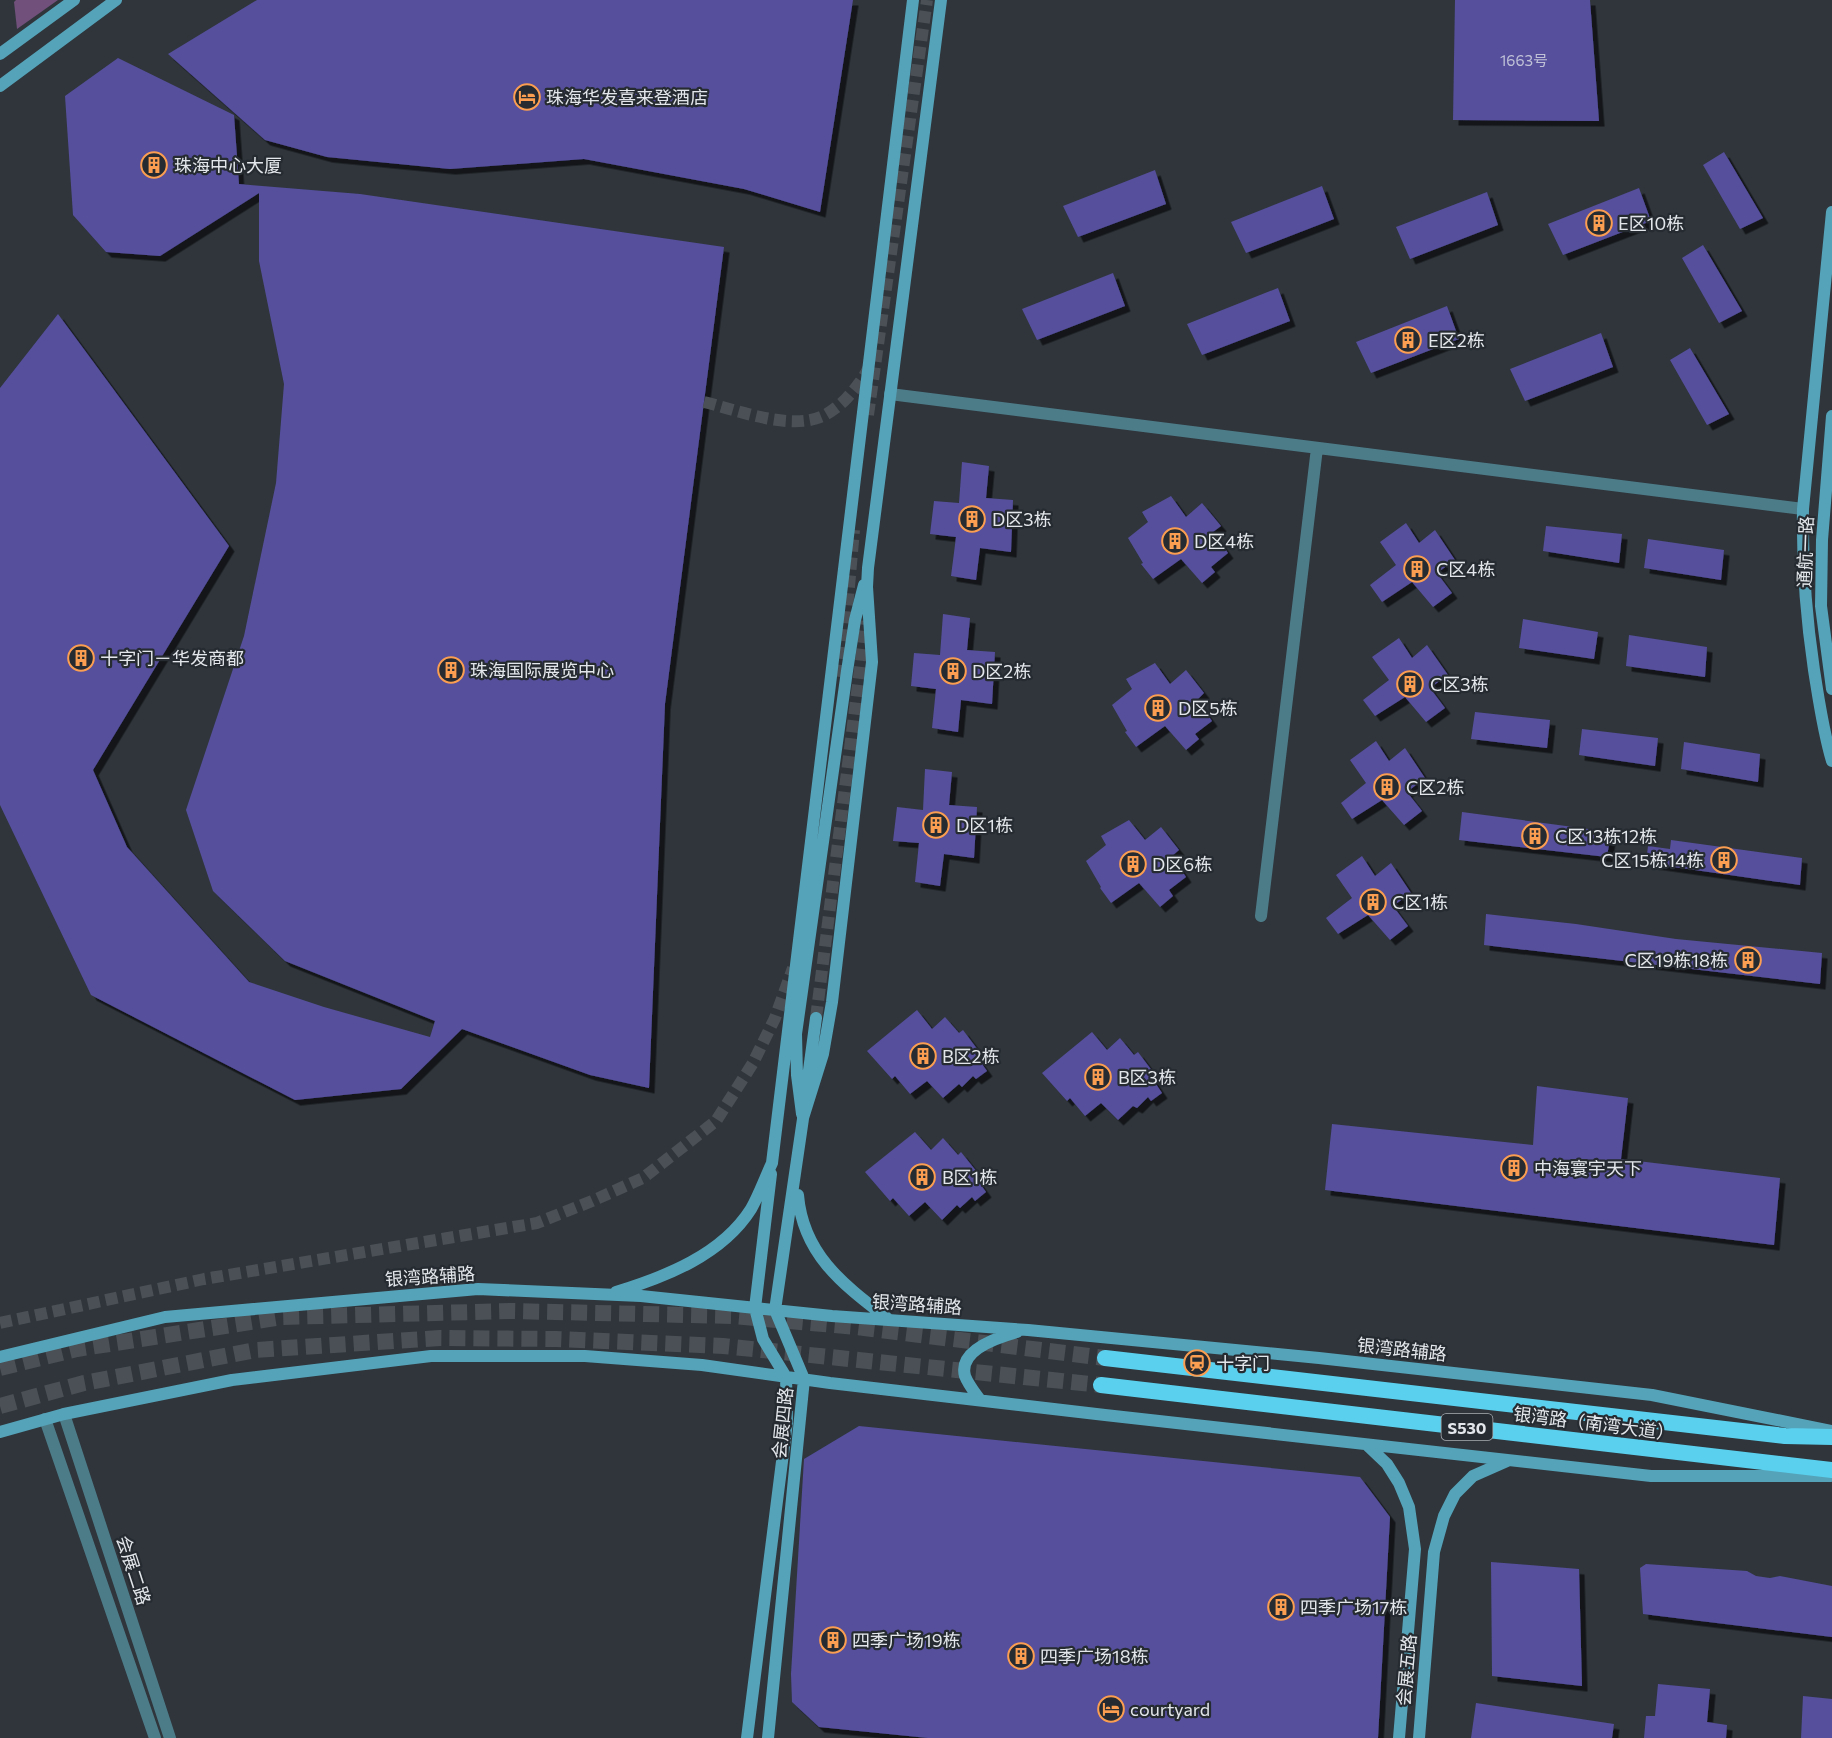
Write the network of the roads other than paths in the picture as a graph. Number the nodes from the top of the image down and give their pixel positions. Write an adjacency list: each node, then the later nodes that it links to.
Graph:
1 (74, 0): 5 (main road)
2 (116, 0): 6 (main road)
3 (913, 0): 18 (main road)
4 (941, 0): 8 (main road)
5 (0, 54)
6 (0, 86)
7 (1832, 212): 11 (main road)
8 (890, 394): 10 (street); 12 (main road)
9 (1832, 416): 13 (main road, 通航一路)
10 (1317, 448): 11 (street); 15 (street)
11 (1803, 509): 14 (main road)
12 (868, 568): 17 (main road); 17 (main road)
13 (1832, 689)
14 (1832, 761)
15 (1262, 916)
16 (816, 1018): 17 (main road)
17 (803, 1118): 19 (main road)
18 (772, 1163): 20 (main road); 21 (main road)
19 (796, 1174): 22 (main road); 23 (main road)
20 (606, 1295): 21 (main road, 银湾路辅路); 25 (main road, 银湾路辅路)
21 (754, 1308): 22 (main road, 银湾路辅路); 27 (main road)
22 (775, 1310): 23 (main road, 银湾路辅路); 28 (main road, 会展四路)
23 (889, 1320): 24 (main road, 银湾路辅路)
24 (1028, 1330): 30 (main road); 33 (main road, 银湾路辅路)
25 (0, 1358)
26 (1104, 1358): 35 (highway, 银湾路（南湾大道） / S530)
27 (786, 1377): 28 (main road); 31 (main road); 42 (main road, 会展四路)
28 (804, 1379): 30 (main road); 43 (main road, 会展四路)
29 (1101, 1384): 38 (highway, 银湾路（南湾大道） / S530)
30 (980, 1400): 36 (main road)
31 (64, 1414): 32 (main road); 41 (street, 会展二路)
32 (45, 1419): 34 (main road); 40 (street, 会展二路)
33 (1832, 1431)
34 (0, 1432)
35 (1832, 1437)
36 (1367, 1444): 37 (main road); 44 (main road, 会展五路)
37 (1508, 1460): 39 (main road); 45 (main road, 会展五路)
38 (1832, 1470)
39 (1832, 1476)
40 (155, 1738)
41 (170, 1738)
42 (747, 1738)
43 (768, 1738)
44 (1399, 1738)
45 (1419, 1738)

